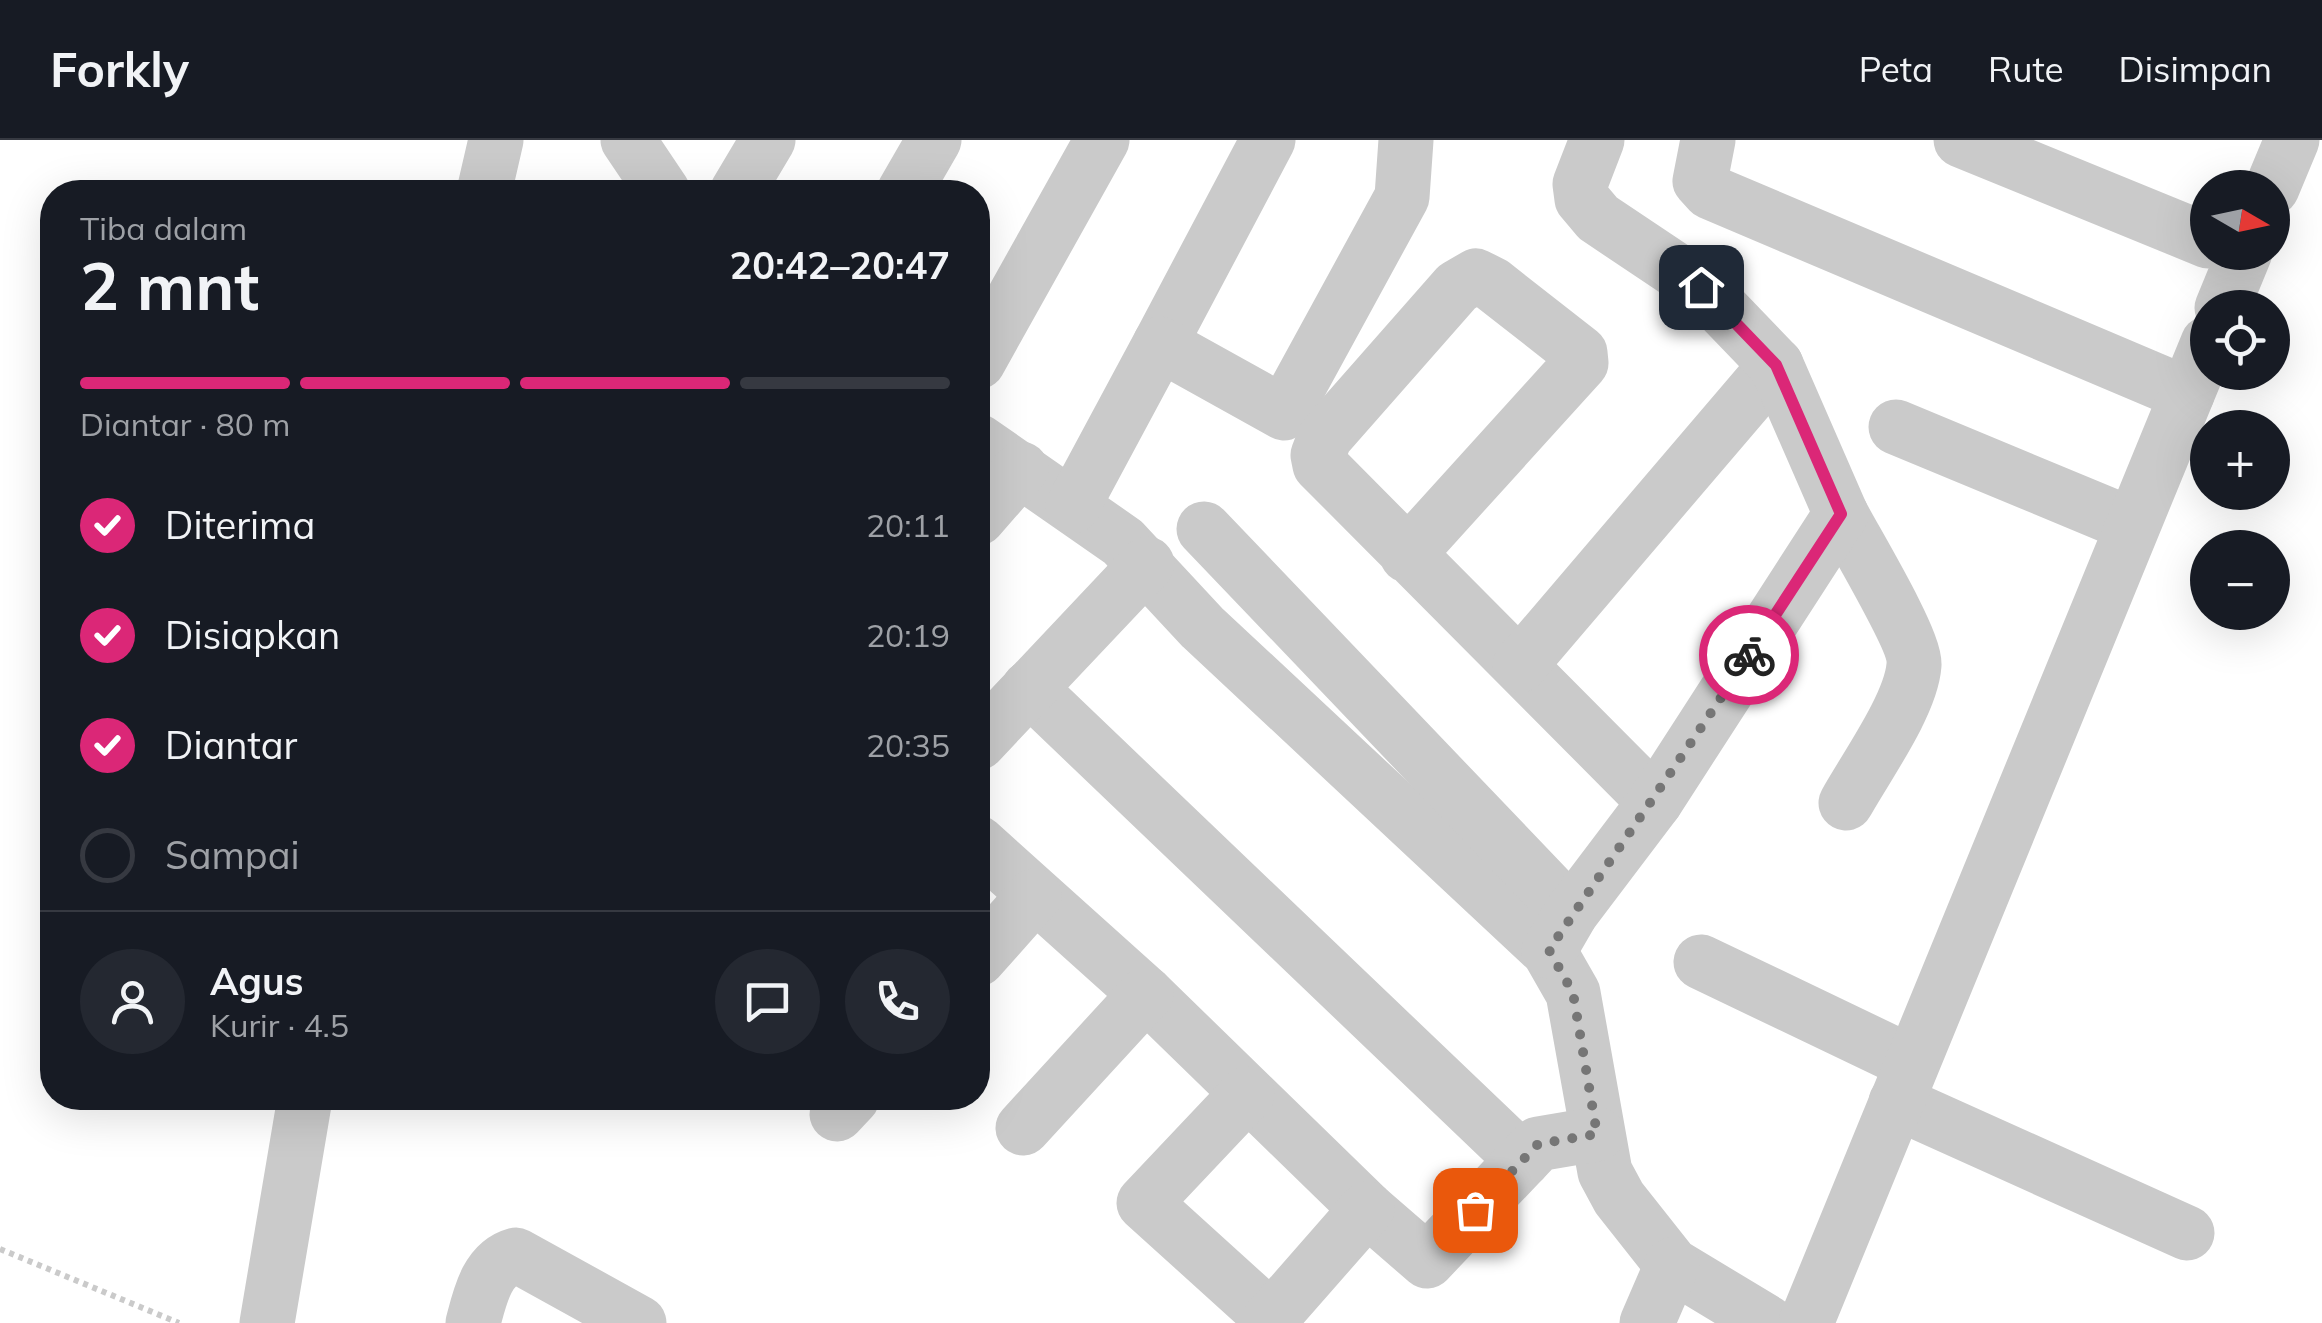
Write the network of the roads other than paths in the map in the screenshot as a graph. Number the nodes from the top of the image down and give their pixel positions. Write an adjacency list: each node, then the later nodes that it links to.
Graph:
1 (496, 140): 13 (street)
2 (628, 140): 14 (street)
3 (768, 140): 15 (street)
4 (934, 140): 16 (street)
5 (1102, 140): 18 (street)
6 (1268, 140): 19 (street)
7 (1406, 140): 19 (street)
8 (1596, 140): 20 (street)
9 (1708, 140): 22 (street)
10 (1960, 140): 17 (street)
11 (2292, 140): 12 (street)
12 (2280, 170)
13 (487, 180)
14 (655, 180)
15 (745, 180)
16 (911, 180)
17 (2190, 233)
18 (990, 341)
19 (1160, 344): 26 (street)
20 (1776, 365): 27 (street); 32 (street)
21 (2190, 385): 22 (street)
22 (2186, 394): 28 (street)
23 (1896, 427): 28 (street)
24 (999, 455): 25 (street); 26 (street)
25 (990, 482)
26 (1073, 506): 31 (street)
27 (1841, 514): 35 (street); 36 (street)
28 (2132, 524): 43 (street)
29 (1204, 529): 39 (street)
30 (1407, 555): 30 (street); 32 (street)
31 (1147, 564): 33 (street); 39 (street)
32 (1520, 665): 35 (street)
33 (1029, 688): 34 (street); 48 (street)
34 (990, 730)
35 (1655, 802): 39 (street)
36 (1846, 802)
37 (990, 854): 38 (street)
38 (1034, 896): 40 (street); 42 (street)
39 (1560, 932): 47 (street)
40 (990, 946)
41 (1701, 962): 43 (street)
42 (1146, 994): 44 (street); 46 (street)
43 (1904, 1083): 50 (street); 58 (street)
44 (1247, 1094): 49 (street); 52 (street)
45 (303, 1110): 53 (street)
46 (1023, 1128)
47 (1597, 1134): 48 (street); 51 (street)
48 (1523, 1160): 49 (street)
49 (1367, 1209): 52 (street)
50 (2187, 1233)
51 (1672, 1265): 56 (street); 57 (street)
52 (1269, 1321)
53 (267, 1323)
54 (473, 1323): 55 (street)
55 (639, 1323)
56 (1647, 1323)
57 (1768, 1323)
58 (1806, 1323)

